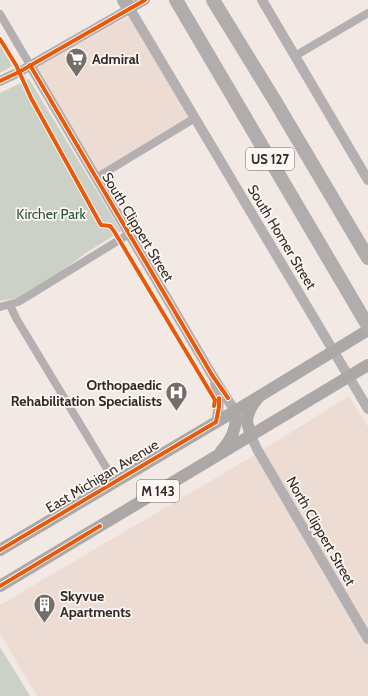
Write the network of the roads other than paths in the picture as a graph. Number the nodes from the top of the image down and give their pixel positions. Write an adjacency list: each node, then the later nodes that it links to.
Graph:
1 (145, 0): 6 (street)
2 (213, 0): 12 (highway, US 127)
3 (219, 0): 12 (highway)
4 (262, 0): 9 (street)
5 (177, 2): 20 (highway, US 127)
6 (127, 4): 10 (street); 13 (street, South Homer Street)
7 (368, 13): 9 (street)
8 (0, 14): 10 (street, South Clippert Street)
9 (295, 56): 15 (street)
10 (30, 66): 11 (street); 14 (street, South Clippert Street)
11 (0, 81)
12 (274, 101): 17 (highway, US 127)
13 (195, 118): 14 (street); 22 (street, South Homer Street)
14 (96, 178): 16 (street, South Clippert Street)
15 (368, 180)
16 (129, 234): 18 (street); 24 (street, South Clippert Street)
17 (368, 258)
18 (10, 305): 19 (street); 32 (street)
19 (0, 308)
20 (368, 326)
21 (368, 330): 22 (main road, East Michigan Avenue / M 143)
22 (334, 351): 25 (street, South Homer Street); 26 (main road, East Michigan Avenue / M 143)
23 (368, 365): 25 (main road, M 143)
24 (212, 375): 28 (street, South Clippert Street); 29 (street, South Clippert Street)
25 (349, 377): 27 (street, South Homer Street); 30 (main road, M 143)
26 (266, 392): 28 (main road, East Michigan Avenue / M 143); 30 (main road)
27 (368, 409)
28 (235, 411): 29 (main road, East Michigan Avenue / M 143); 31 (main road)
29 (216, 422): 32 (main road, East Michigan Avenue / M 143)
30 (251, 436): 31 (main road, M 143); 37 (street, North Clippert Street)
31 (216, 457): 36 (main road, M 143)
32 (115, 482): 33 (main road, East Michigan Avenue / M 143)
33 (15, 541): 34 (main road, East Michigan Avenue / M 143); 35 (main road)
34 (0, 550)
35 (0, 557)
36 (1, 584)
37 (368, 639)

